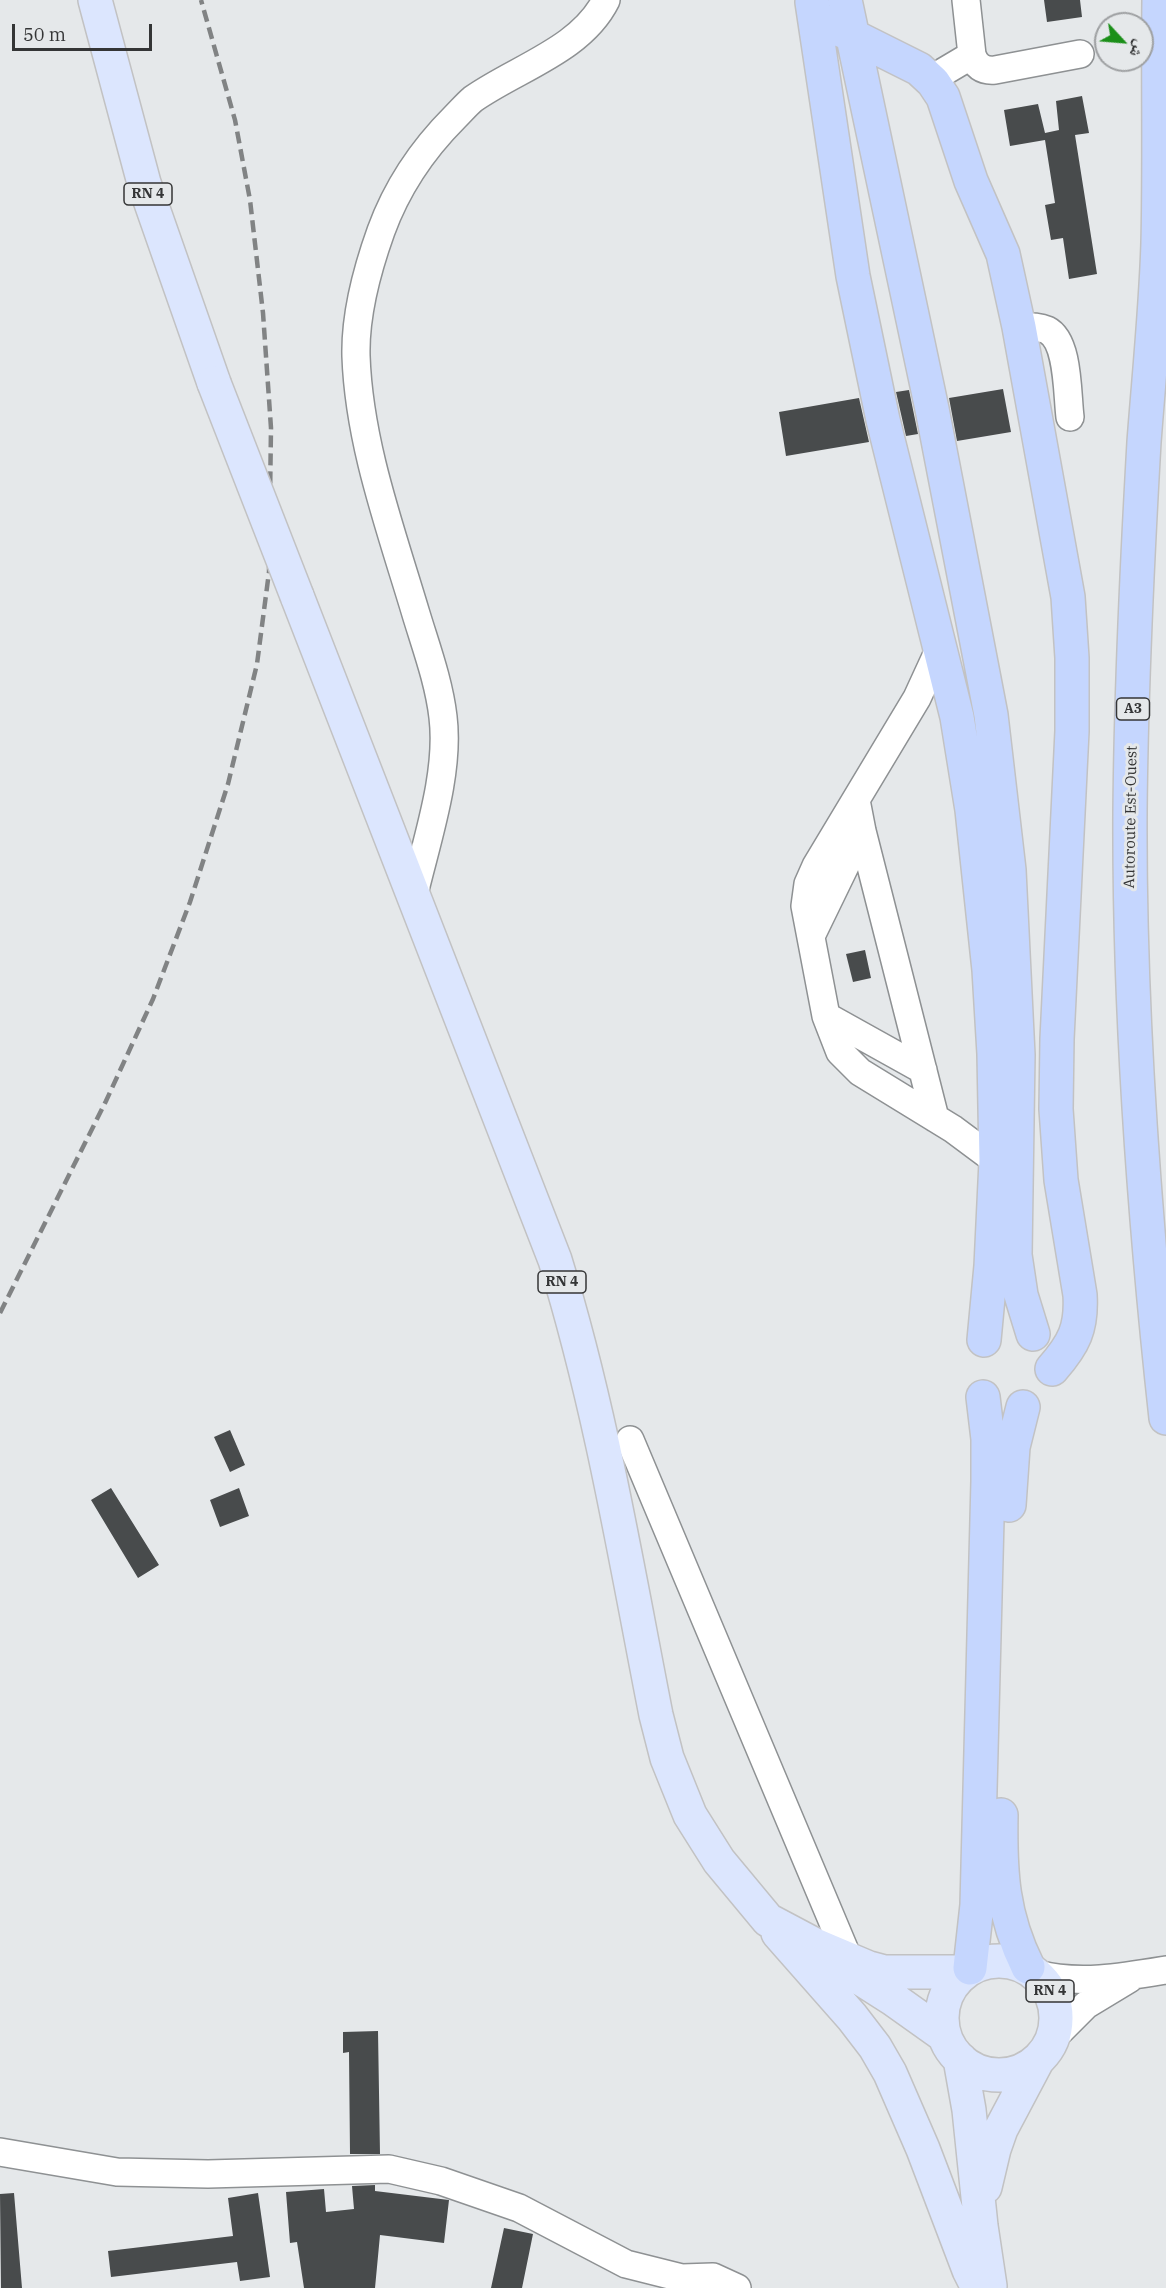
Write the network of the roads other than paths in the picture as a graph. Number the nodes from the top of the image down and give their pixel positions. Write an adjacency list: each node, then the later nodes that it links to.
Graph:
1 (95, 0): 18 (main road, RN 4, bridge)
2 (606, 0): 18 (street)
3 (845, 0): 7 (highway)
4 (966, 0): 9 (street)
5 (1159, 0): 29 (highway, Autoroute Est-Ouest / A3)
6 (813, 9): 7 (highway); 14 (highway)
7 (854, 36): 10 (highway); 13 (highway)
8 (1080, 54): 9 (street)
9 (972, 55): 10 (street)
10 (933, 82): 11 (highway)
11 (1019, 327): 12 (street); 26 (highway)
12 (1070, 417)
13 (956, 531): 14 (highway); 24 (highway)
14 (913, 541): 15 (highway)
15 (940, 648): 16 (street); 23 (highway)
16 (856, 800): 17 (street); 19 (street)
17 (862, 831): 19 (street); 21 (street)
18 (413, 897): 31 (main road, RN 4)
19 (811, 936): 20 (street)
20 (826, 1016): 21 (street); 22 (street)
21 (923, 1070): 22 (street)
22 (935, 1118): 23 (street)
23 (996, 1161): 25 (highway)
24 (1033, 1334): 25 (highway); 26 (highway)
25 (984, 1340): 27 (highway)
26 (1052, 1369): 28 (highway)
27 (983, 1397): 28 (highway); 35 (highway)
28 (1023, 1407): 34 (highway)
29 (1166, 1418)
30 (630, 1440): 33 (street)
31 (768, 1920): 32 (main road, RN 4); 43 (main road)
32 (817, 1946): 33 (main road, RN 4); 38 (main road, RN 4)
33 (848, 1959): 35 (main road, RN 4)
34 (1031, 1969): 35 (main road, RN 4); 37 (street); 39 (main road, RN 4)
35 (967, 1970): 38 (main road, RN 4)
36 (1166, 1970): 37 (street)
37 (1138, 1974): 39 (street)
38 (952, 2048): 39 (main road, RN 4); 41 (main road, RN 4)
39 (1045, 2050): 41 (main road, RN 4)
40 (0, 2152): 42 (street)
41 (980, 2209): 44 (main road, RN 4)
42 (737, 2288)
43 (978, 2288)
44 (991, 2288)

